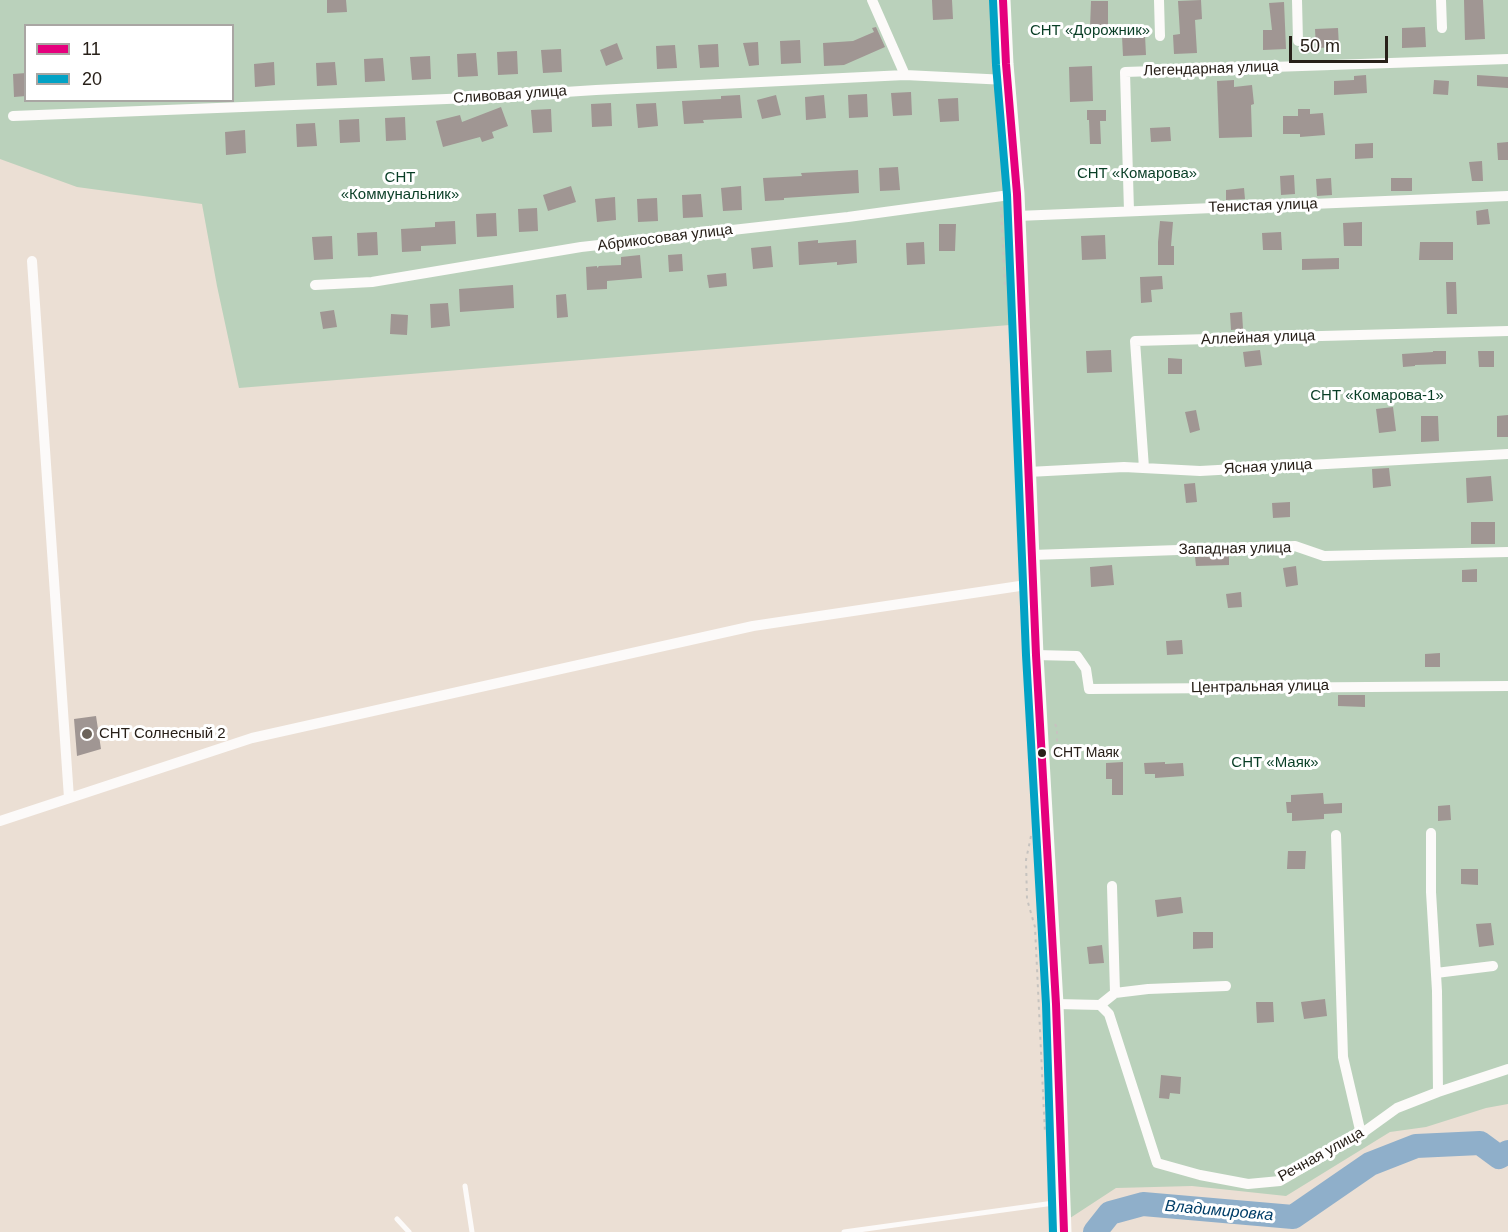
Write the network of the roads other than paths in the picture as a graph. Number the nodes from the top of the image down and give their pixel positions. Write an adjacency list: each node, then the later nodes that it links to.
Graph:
1 (872, 0): 10 (street)
2 (1003, 0): 11 (street)
3 (1159, 0): 7 (street)
4 (1297, 0): 8 (street)
5 (1441, 0): 6 (street)
6 (1442, 28)
7 (1160, 36)
8 (1298, 41)
9 (1508, 59): 15 (street, Легендарная улица)
10 (905, 75): 11 (street, Сливовая улица); 12 (street, Сливовая улица)
11 (1007, 80): 13 (street)
12 (14, 116)
13 (1017, 194): 16 (street); 18 (street, Абрикосовая улица)
14 (1508, 196): 15 (street, Тенистая улица)
15 (1128, 211): 16 (street, Тенистая улица)
16 (1017, 216): 22 (street)
17 (32, 261): 28 (street)
18 (315, 285)
19 (1508, 331): 21 (street, Аллейная улица)
20 (1508, 454): 21 (street, Ясная улица)
21 (1144, 468): 22 (street, Ясная улица)
22 (1028, 472): 24 (street)
23 (1508, 552): 24 (street, Западная улица)
24 (1032, 555): 25 (street)
25 (1033, 584): 26 (street); 28 (street)
26 (1036, 655): 27 (street, Центральная улица); 37 (street)
27 (1508, 686)
28 (69, 798): 29 (street)
29 (0, 821)
30 (1431, 833): 34 (street)
31 (1336, 835): 41 (street)
32 (1112, 886): 36 (street)
33 (1493, 966): 34 (street)
34 (1436, 973): 40 (street)
35 (1226, 986): 36 (street)
36 (1115, 993): 38 (street)
37 (1056, 1004): 38 (street); 43 (street)
38 (1100, 1005): 41 (street, Речная улица)
39 (1508, 1069): 40 (street, Речная улица)
40 (1438, 1092): 41 (street, Речная улица)
41 (1361, 1134)
42 (465, 1186): 46 (lane)
43 (1063, 1202): 47 (lane); 48 (street)
44 (397, 1219): 45 (lane)
45 (410, 1232)
46 (472, 1232)
47 (844, 1232)
48 (1064, 1232)

